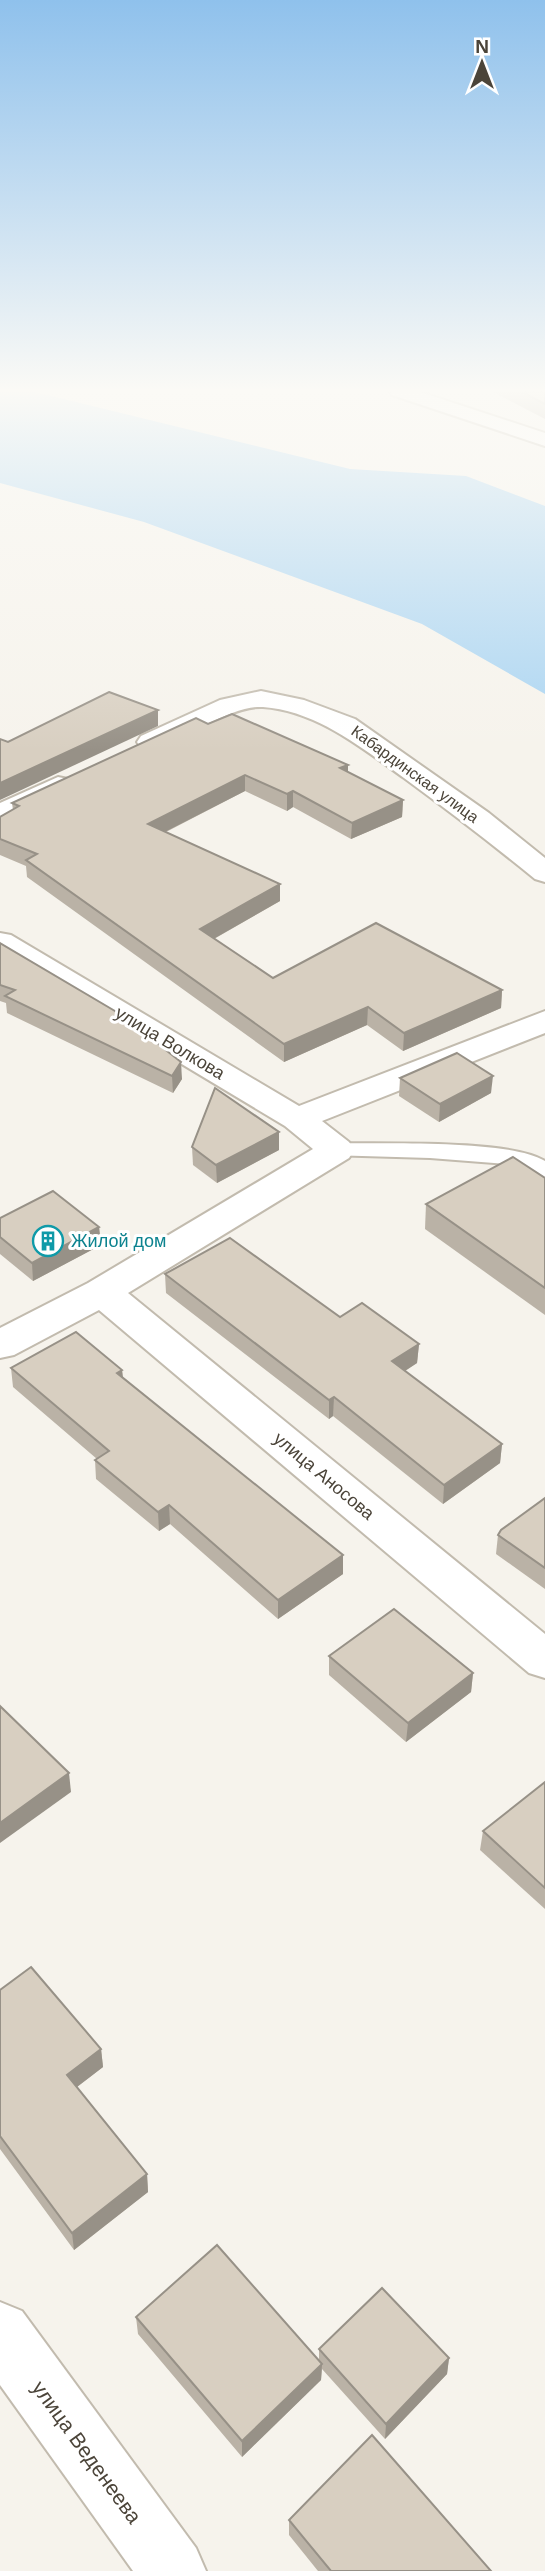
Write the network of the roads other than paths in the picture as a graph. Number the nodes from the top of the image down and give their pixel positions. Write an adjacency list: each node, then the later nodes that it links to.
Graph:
1 (128, 752): 4 (street, Кабардинская улица)
2 (78, 775): 3 (street)
3 (0, 814)
4 (545, 873)
5 (0, 942): 7 (street, улица Волкова)
6 (545, 1021): 7 (street)
7 (297, 1119): 8 (street, улица Волкова)
8 (336, 1150): 9 (lane); 10 (street)
9 (545, 1171)
10 (102, 1292): 11 (street); 12 (street, улица Аносова)
11 (0, 1345)
12 (545, 1660)
13 (0, 2333): 14 (street, улица Веденеева)
14 (173, 2571)

